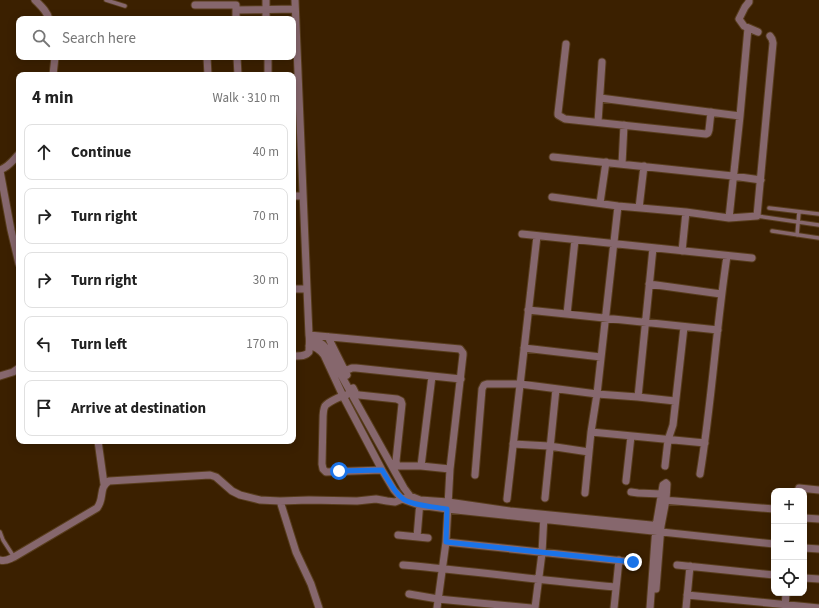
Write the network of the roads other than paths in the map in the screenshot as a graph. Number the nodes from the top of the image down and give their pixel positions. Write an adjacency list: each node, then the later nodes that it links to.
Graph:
1 (35, 0): 12 (street)
2 (106, 0): 9 (lane)
3 (266, 0): 10 (street)
4 (295, 0): 11 (street)
5 (749, 0): 16 (street)
6 (208, 3): 7 (street); 8 (street)
7 (195, 5)
8 (236, 5): 10 (street); 13 (street)
9 (125, 6)
10 (266, 9): 11 (street); 14 (street)
11 (295, 9): 15 (street)
12 (48, 16)
13 (236, 16)
14 (266, 16)
15 (295, 16)
16 (748, 28): 17 (street); 34 (street)
17 (758, 32)
18 (770, 36): 44 (street)
19 (566, 44): 35 (street)
20 (55, 60): 26 (street)
21 (207, 60): 27 (street)
22 (237, 60): 28 (street)
23 (268, 60): 29 (street)
24 (296, 60): 30 (street)
25 (602, 62): 31 (street)
26 (53, 72)
27 (208, 72)
28 (238, 72)
29 (268, 72)
30 (296, 72)
31 (600, 98): 33 (street); 35 (street)
32 (296, 100): 46 (street)
33 (711, 112): 34 (street); 36 (street)
34 (740, 116): 43 (street)
35 (598, 122): 36 (street)
36 (624, 126): 40 (street)
37 (553, 157): 39 (street)
38 (16, 158): 42 (street)
39 (606, 162): 40 (street); 48 (street)
40 (622, 164): 41 (street)
41 (644, 166): 43 (street); 50 (street)
42 (0, 171): 67 (street)
43 (733, 176): 44 (street); 56 (street)
44 (761, 180): 55 (street)
45 (296, 196): 46 (street)
46 (303, 196): 73 (street)
47 (552, 197): 48 (street)
48 (600, 204): 49 (street)
49 (618, 206): 50 (street); 65 (street)
50 (639, 208): 52 (street)
51 (769, 208): 53 (lane)
52 (686, 212): 56 (street); 68 (street)
53 (799, 212): 54 (lane); 57 (lane)
54 (819, 214)
55 (757, 216): 56 (street); 57 (lane)
56 (729, 218)
57 (799, 222): 58 (lane); 61 (lane)
58 (819, 225)
59 (772, 232): 61 (lane)
60 (522, 234): 62 (street)
61 (797, 235): 63 (lane)
62 (537, 236): 64 (street); 75 (street)
63 (819, 238)
64 (575, 240): 65 (street); 76 (street)
65 (614, 244): 66 (street); 77 (street)
66 (653, 248): 68 (street); 71 (street)
67 (16, 251)
68 (682, 251): 69 (street)
69 (727, 256): 70 (street); 74 (street)
70 (752, 258)
71 (649, 284): 74 (street); 78 (street)
72 (296, 289): 73 (street)
73 (307, 289): 82 (street)
74 (721, 294): 80 (street)
75 (528, 310): 76 (street); 83 (street)
76 (567, 314): 77 (street)
77 (606, 318): 78 (street); 85 (street)
78 (645, 322): 79 (street); 96 (street)
79 (684, 326): 80 (street); 97 (street)
80 (718, 330): 101 (street)
81 (328, 337): 82 (street); 87 (street); 90 (street)
82 (309, 341): 84 (street); 93 (street); 95 (street)
83 (524, 348): 85 (street); 91 (street)
84 (296, 356)
85 (601, 357): 94 (street)
86 (16, 370): 88 (street)
87 (345, 371): 89 (street); 93 (street)
88 (0, 376)
89 (432, 376): 90 (street); 106 (street)
90 (461, 379): 109 (street)
91 (520, 384): 92 (street); 103 (street); 112 (street)
92 (556, 389): 94 (street); 104 (street)
93 (354, 393): 95 (street); 108 (street); 108 (street)
94 (597, 394): 96 (street); 98 (street)
95 (343, 396): 110 (street); 110 (street)
96 (638, 397): 97 (street)
97 (675, 401): 100 (street)
98 (591, 432): 99 (street); 105 (street)
99 (631, 436): 100 (street); 113 (street)
100 (668, 440): 101 (street); 107 (street)
101 (705, 443): 111 (street)
102 (98, 444): 114 (street)
103 (513, 444): 104 (street); 122 (street)
104 (549, 446): 105 (street); 120 (street)
105 (589, 452): 118 (street)
106 (421, 466): 108 (street); 109 (street)
107 (665, 466)
108 (394, 467): 119 (street)
109 (450, 469): 125 (street)
110 (382, 470): 119 (street)
111 (700, 474)
112 (475, 475)
113 (626, 481)
114 (104, 484): 123 (street); 140 (street)
115 (807, 489): 116 (street)
116 (819, 490)
117 (630, 492): 121 (street)
118 (585, 493)
119 (406, 498): 123 (street); 124 (street)
120 (545, 498)
121 (662, 498): 126 (street); 130 (street)
122 (507, 499)
123 (280, 501): 158 (street)
124 (419, 503): 125 (street); 133 (street)
125 (447, 505): 127 (street); 135 (street)
126 (771, 509)
127 (544, 517): 130 (street); 139 (street)
128 (807, 518): 129 (street)
129 (819, 519)
130 (659, 529): 136 (street); 163 (street); 164 (street)
131 (0, 532): 140 (lane)
132 (398, 535): 133 (street)
133 (417, 537): 134 (street)
134 (428, 538)
135 (446, 542): 139 (street); 147 (street)
136 (771, 544)
137 (807, 548): 138 (street)
138 (819, 549)
139 (542, 553): 142 (street); 151 (street)
140 (14, 557): 141 (street)
141 (0, 560)
142 (620, 560): 143 (street); 152 (street)
143 (633, 562)
144 (403, 565): 147 (street)
145 (677, 565): 146 (street)
146 (690, 566): 148 (street); 154 (street)
147 (442, 568): 151 (street); 156 (street)
148 (771, 575)
149 (807, 578): 150 (street)
150 (819, 579)
151 (538, 580): 152 (street); 161 (street)
152 (616, 587): 162 (street)
153 (409, 594): 156 (street)
154 (687, 595): 157 (street); 165 (street)
155 (786, 596): 157 (street)
156 (438, 599): 159 (street); 160 (street)
157 (785, 606): 166 (street)
158 (319, 608)
159 (437, 608)
160 (531, 608)
161 (535, 608)
162 (614, 608)
163 (650, 608)
164 (655, 608)
165 (686, 608)
166 (819, 608)

